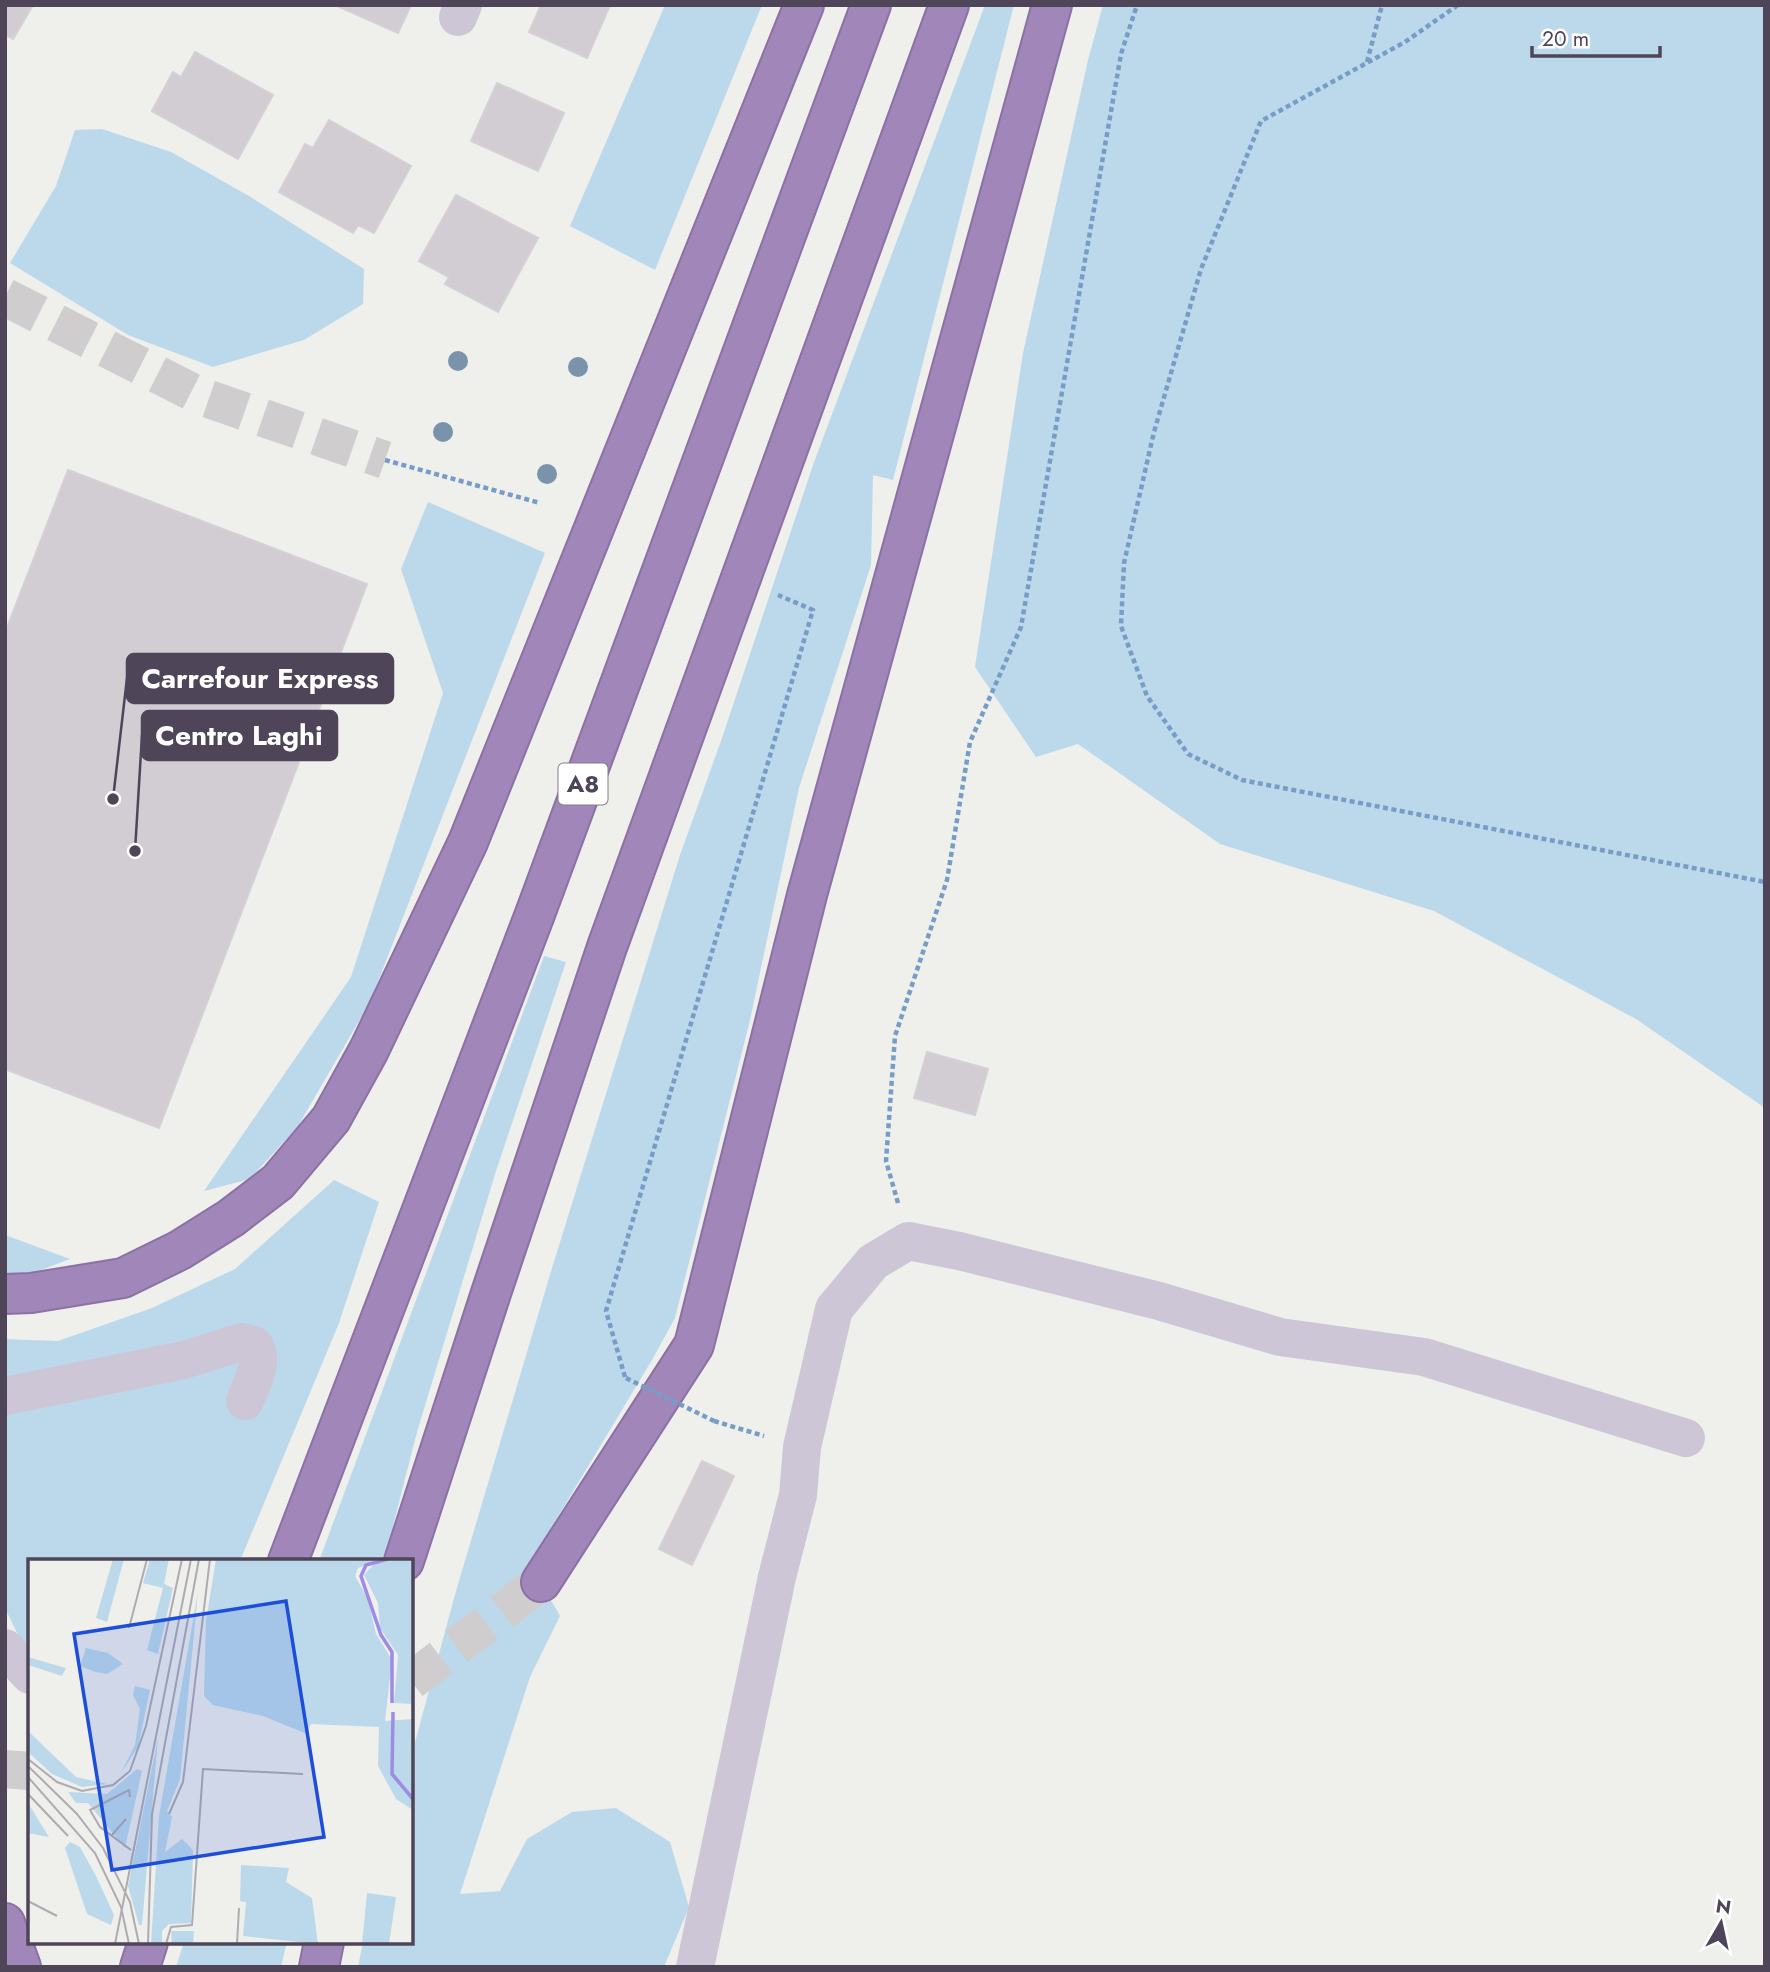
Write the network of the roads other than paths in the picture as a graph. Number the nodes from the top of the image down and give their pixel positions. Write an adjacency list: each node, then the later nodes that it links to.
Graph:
1 (804, 5): 5 (highway)
2 (871, 5): 9 (highway, A8)
3 (948, 5): 10 (highway)
4 (1052, 5): 11 (highway)
5 (5, 1294)
6 (5, 1396): 7 (lane)
7 (245, 1401)
8 (1686, 1438): 20 (lane)
9 (289, 1559)
10 (405, 1559)
11 (541, 1582)
12 (5, 1648): 13 (lane)
13 (28, 1673)
14 (5, 1923): 17 (highway)
15 (147, 1944): 18 (highway)
16 (324, 1944): 19 (highway)
17 (20, 1967)
18 (139, 1967)
19 (319, 1967)
20 (695, 1967)

